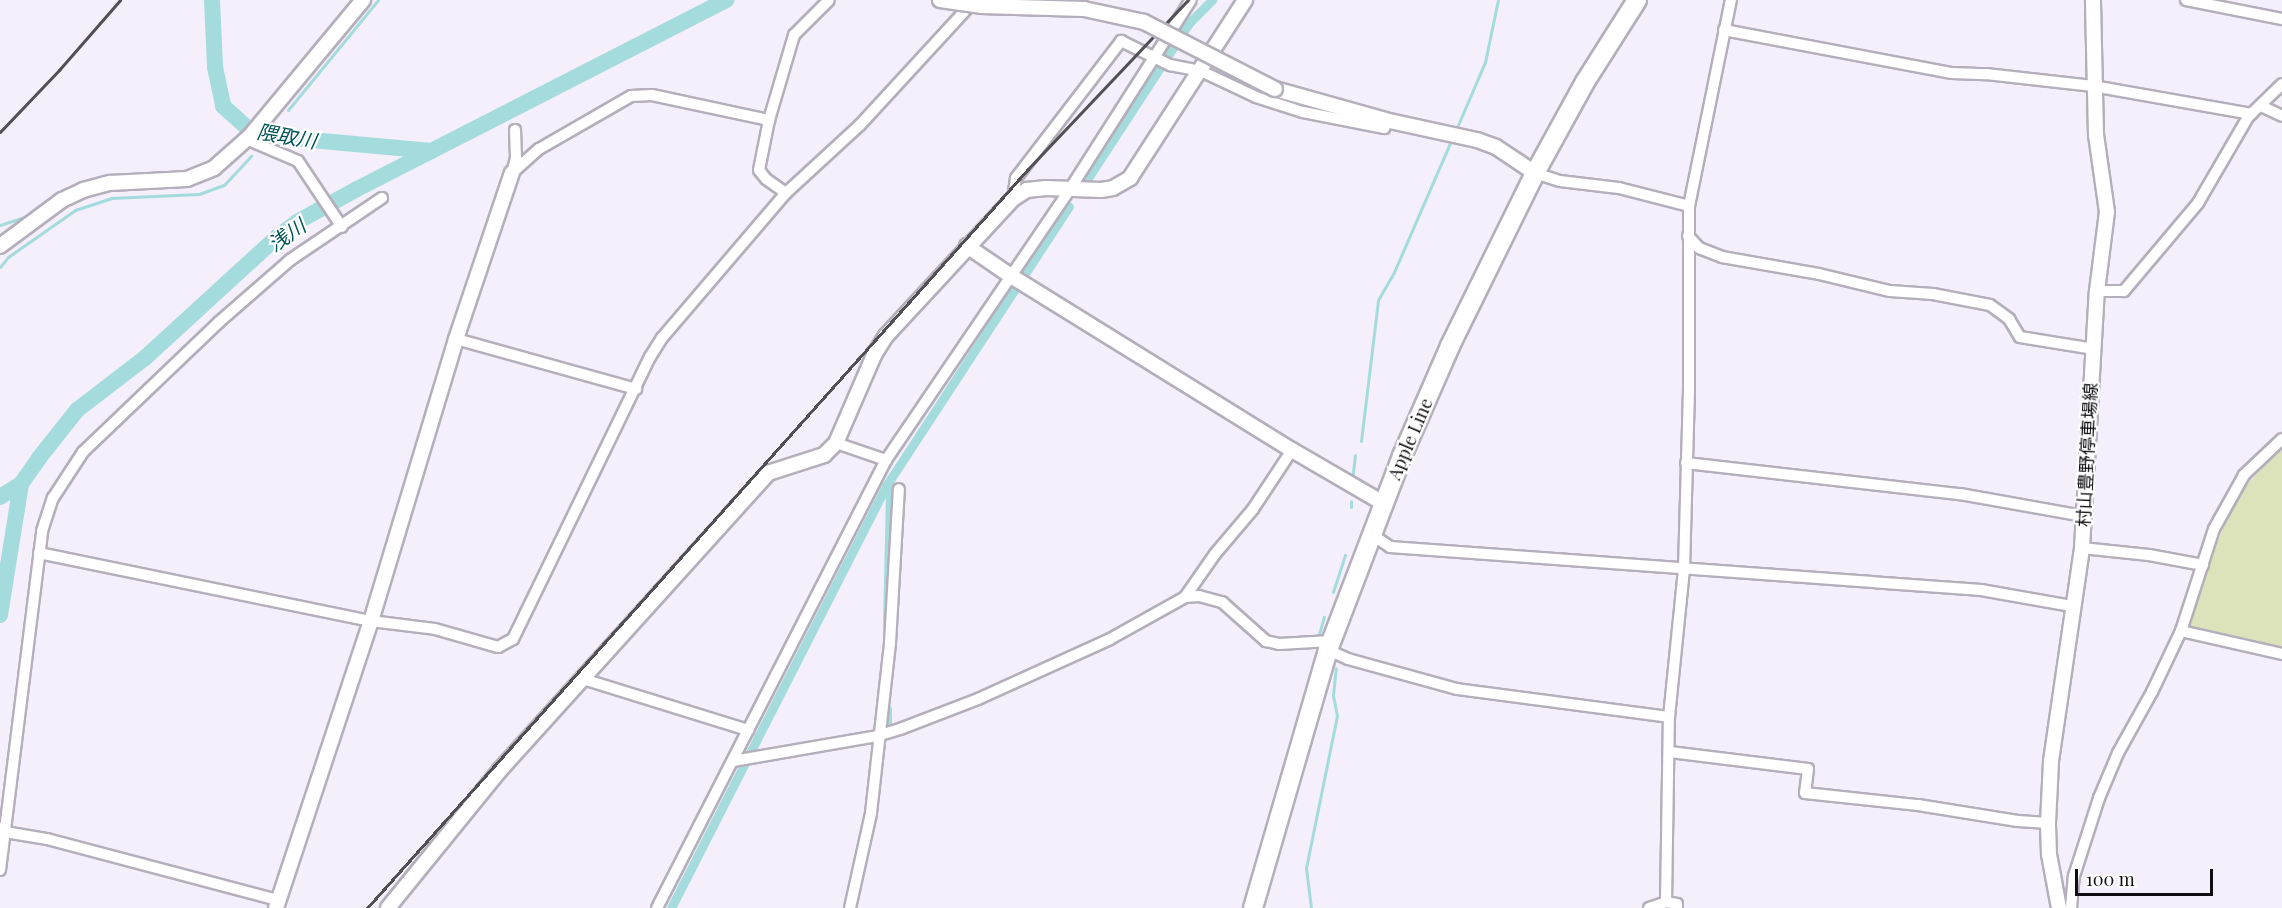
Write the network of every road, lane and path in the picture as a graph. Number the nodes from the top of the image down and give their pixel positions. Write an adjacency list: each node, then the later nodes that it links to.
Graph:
1 (363, 0): 23 (street)
2 (829, 0): 20 (street)
3 (940, 0): 21 (street, bridge)
4 (975, 0): 27 (street)
5 (1191, 0): 13 (street)
6 (1245, 0): 14 (street)
7 (1637, 0): 25 (highway, Apple Line)
8 (1731, 0): 12 (street)
9 (2092, 0): 16 (street, 村山豊野停車場線)
10 (2186, 0): 11 (street)
11 (2282, 20)
12 (1724, 30): 16 (street); 30 (street)
13 (1162, 60): 14 (street); 26 (street); 29 (street)
14 (1201, 71): 21 (street); 26 (street)
15 (2282, 84): 17 (street)
16 (2093, 86): 18 (street); 36 (street, 村山豊野停車場線)
17 (2262, 106): 18 (street); 19 (street)
18 (2252, 114): 36 (street)
19 (2282, 116)
20 (769, 120): 24 (street); 27 (street)
21 (1385, 120): 25 (street)
22 (515, 130): 24 (street)
23 (248, 137): 31 (street); 33 (street)
24 (512, 173): 37 (street)
25 (1535, 173): 30 (street); 46 (highway, Apple Line)
26 (1070, 189): 29 (street); 35 (street)
27 (786, 193): 39 (street)
28 (382, 198): 31 (street)
29 (1013, 199): 34 (street)
30 (1689, 206): 32 (street)
31 (341, 225): 50 (street)
32 (1688, 236): 38 (street); 44 (street)
33 (0, 246)
34 (968, 246): 35 (street); 41 (street)
35 (1018, 280): 42 (street); 43 (street)
36 (2097, 291): 38 (street, 村山豊野停車場線)
37 (456, 339): 39 (street); 55 (street)
38 (2094, 349): 47 (street, 村山豊野停車場線)
39 (636, 389): 55 (street)
40 (2282, 438): 51 (street)
41 (836, 443): 43 (street); 59 (street)
42 (1292, 450): 46 (street); 53 (street)
43 (886, 460): 61 (street)
44 (1686, 463): 47 (street); 52 (street)
45 (899, 489): 62 (street)
46 (1383, 503): 48 (highway, Apple Line)
47 (2084, 516): 49 (street, 村山豊野停車場線)
48 (1371, 534): 52 (street); 57 (highway, Apple Line)
49 (2082, 548): 51 (street); 54 (street, 村山豊野停車場線)
50 (39, 554): 55 (street); 66 (street)
51 (2204, 565): 56 (street)
52 (1683, 569): 54 (street); 60 (street)
53 (1185, 597): 57 (street); 62 (street)
54 (2072, 606): 65 (street, 村山豊野停車場線)
55 (371, 621): 69 (street)
56 (2181, 631): 58 (street); 77 (street)
57 (1329, 646): 60 (street); 73 (highway, Apple Line)
58 (2282, 654)
59 (583, 679): 61 (street); 70 (street)
60 (1669, 717): 63 (street)
61 (748, 730): 64 (street)
62 (877, 736): 64 (street); 72 (street)
63 (1670, 752): 65 (street); 68 (street)
64 (736, 761): 71 (street)
65 (2048, 823): 76 (street, 村山豊野停車場線)
66 (2, 831): 67 (street); 69 (street)
67 (0, 870)
68 (1666, 902): 74 (street); 75 (street)
69 (277, 904)
70 (388, 908)
71 (657, 908)
72 (850, 908)
73 (1253, 908)
74 (1649, 908)
75 (1677, 908)
76 (2059, 908)
77 (2072, 908)

